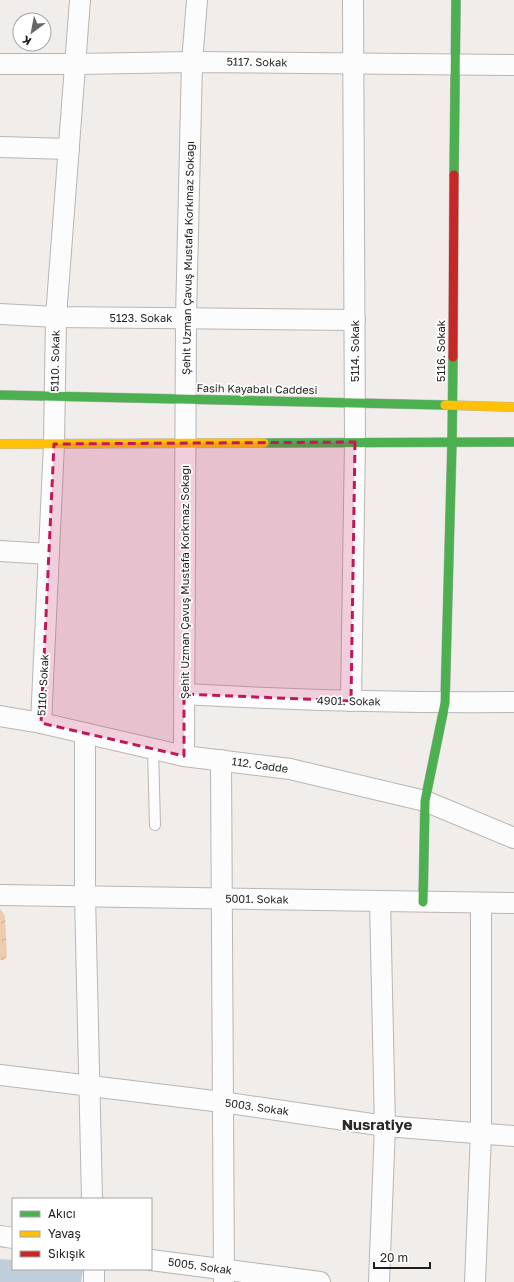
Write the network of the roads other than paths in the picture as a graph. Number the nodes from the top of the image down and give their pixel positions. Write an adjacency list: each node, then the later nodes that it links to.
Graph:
1 (80, 0): 7 (street, 5110. Sokak)
2 (197, 0): 5 (street, Şehit Uzman Çavuş Mustafa Korkmaz Sokağı)
3 (354, 0): 8 (street, 5114. Sokak)
4 (456, 0): 9 (street, 5116. Sokak)
5 (192, 62): 7 (street, 5117. Sokak); 8 (street, 5117. Sokak); 15 (street, Şehit Uzman Çavuş Mustafa Korkmaz Sokağı)
6 (0, 64): 7 (street, 5117. Sokak)
7 (76, 64): 12 (street, 5110. Sokak)
8 (354, 64): 9 (street, 5117. Sokak); 16 (street, 5114. Sokak)
9 (455, 64): 10 (street, 5117. Sokak); 21 (street, 5116. Sokak)
10 (514, 65)
11 (0, 147): 12 (street)
12 (69, 148): 14 (street, 5110. Sokak)
13 (0, 314): 14 (street, 5123. Sokak)
14 (56, 317): 15 (street, 5123. Sokak); 18 (street, 5110. Sokak)
15 (186, 318): 16 (street, 5123. Sokak); 19 (street, Şehit Uzman Çavuş Mustafa Korkmaz Sokağı)
16 (355, 320): 20 (street, 5114. Sokak)
17 (0, 395): 18 (street, Fasih Kayabalı Caddesi)
18 (55, 396): 19 (street, Fasih Kayabalı Caddesi); 28 (street, 5110. Sokak)
19 (186, 399): 20 (street, Fasih Kayabalı Caddesi); 26 (street, Şehit Uzman Çavuş Mustafa Korkmaz Sokağı)
20 (355, 403): 21 (street, Fasih Kayabalı Caddesi); 23 (street, 5114. Sokak)
21 (452, 406): 22 (street, Fasih Kayabalı Caddesi); 24 (street, 5116. Sokak)
22 (514, 407)
23 (355, 442): 24 (street); 26 (street); 32 (street, 5114. Sokak)
24 (452, 442): 25 (street); 34 (street, 5116. Sokak)
25 (514, 442)
26 (186, 443): 28 (street); 31 (street, Şehit Uzman Çavuş Mustafa Korkmaz Sokağı)
27 (0, 444): 28 (street)
28 (54, 444): 30 (street, 5110. Sokak)
29 (0, 551): 30 (street)
30 (49, 554): 36 (street, 5110. Sokak)
31 (184, 694): 32 (street, 4901. Sokak); 39 (street, Şehit Uzman Çavuş Mustafa Korkmaz Sokağı)
32 (351, 701): 34 (street, 4901. Sokak)
33 (514, 702): 34 (street, 4901. Sokak)
34 (445, 703): 41 (street, 5116. Sokak)
35 (0, 716): 36 (street, 112. Cadde)
36 (41, 723): 37 (street, 112. Cadde)
37 (85, 733): 38 (street, 112. Cadde); 45 (street)
38 (154, 749): 39 (street, 112. Cadde); 42 (lane)
39 (184, 756): 40 (street, 112. Cadde)
40 (221, 760): 41 (street, 112. Cadde); 46 (street)
41 (425, 801): 43 (street, 112. Cadde); 48 (street, 5116. Sokak)
42 (154, 825)
43 (514, 838)
44 (0, 895): 45 (street, 5001. Sokak)
45 (85, 896): 46 (street, 5001. Sokak); 52 (street)
46 (222, 898): 47 (street, 5001. Sokak); 53 (street)
47 (380, 901): 48 (street, 5001. Sokak); 54 (street)
48 (423, 902): 49 (street, 5001. Sokak)
49 (481, 903): 50 (street, 5001. Sokak); 55 (street)
50 (514, 903)
51 (0, 1075): 52 (street, 5003. Sokak)
52 (90, 1086): 53 (street, 5003. Sokak); 57 (street)
53 (222, 1102): 54 (street, 5003. Sokak); 62 (street)
54 (385, 1126): 55 (street, 5003. Sokak); 65 (street)
55 (480, 1132): 56 (street, 5003. Sokak); 66 (street)
56 (514, 1136)
57 (92, 1198)
58 (0, 1236): 59 (street)
59 (12, 1238)
60 (152, 1260): 62 (street, 5005. Sokak)
61 (94, 1270): 63 (street)
62 (225, 1276): 64 (street, 5005. Sokak)
63 (94, 1282)
64 (320, 1282)
65 (379, 1282)
66 (475, 1282)

